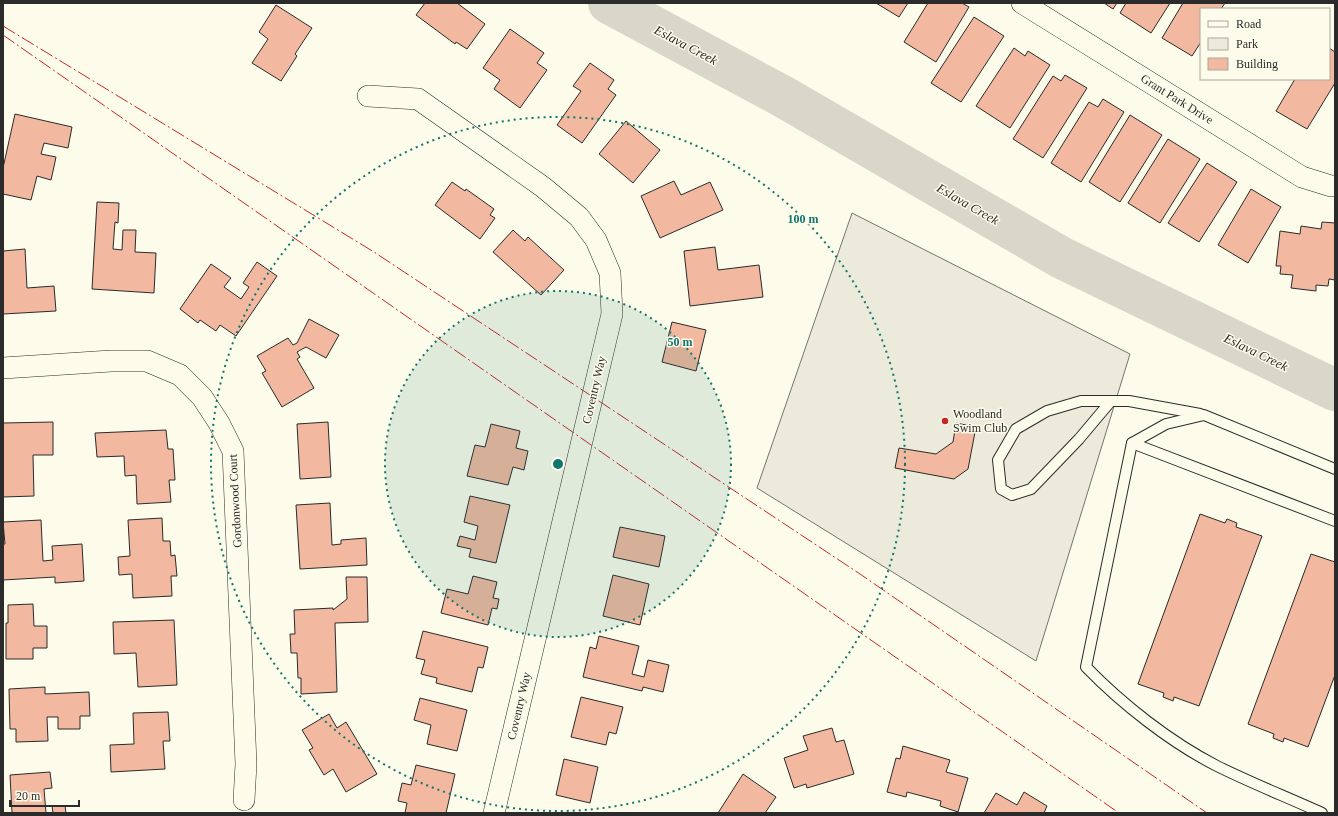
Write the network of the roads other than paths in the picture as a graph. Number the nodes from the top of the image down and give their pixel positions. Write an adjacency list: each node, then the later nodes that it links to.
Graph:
1 (1022, 3): 3 (street, Grant Park Drive)
2 (368, 96): 11 (street, Coventry Way)
3 (1335, 186)
4 (3, 368): 10 (street, Gordonwood Court)
5 (1111, 401): 5 (lane); 6 (lane)
6 (1204, 415): 7 (lane); 8 (lane)
7 (1132, 443): 9 (lane); 12 (lane)
8 (1335, 469)
9 (1335, 521)
10 (244, 800)
11 (494, 813)
12 (1322, 813)

